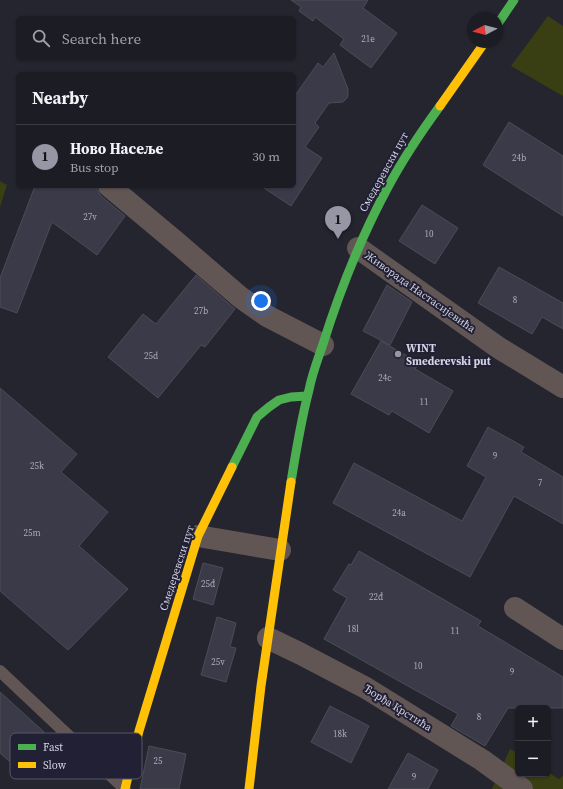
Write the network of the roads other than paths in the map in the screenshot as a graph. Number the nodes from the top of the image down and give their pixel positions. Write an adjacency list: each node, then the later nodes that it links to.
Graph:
1 (514, 0): 2 (main road)
2 (503, 16)
3 (481, 48): 5 (main road, Смедеревски пут)
4 (111, 188): 6 (street)
5 (358, 248): 6 (main road, Смедеревски пут); 7 (street, Живорада Настасијевића)
6 (323, 345): 8 (main road, Смедеревски пут)
7 (563, 387)
8 (307, 396): 9 (main road, Смедеревски пут); 10 (main road, Смедеревски пут)
9 (198, 536): 10 (street); 16 (main road, Смедеревски пут)
10 (280, 550): 12 (main road, Смедеревски пут)
11 (515, 608): 13 (street)
12 (268, 638): 20 (main road, Смедеревски пут); 21 (street, Ђорђа Крстића)
13 (563, 639)
14 (0, 671): 15 (lane)
15 (66, 733)
16 (139, 733)
17 (114, 779): 19 (lane)
18 (127, 779): 19 (main road, Смедеревски пут)
19 (125, 789)
20 (249, 789)
21 (522, 789)

